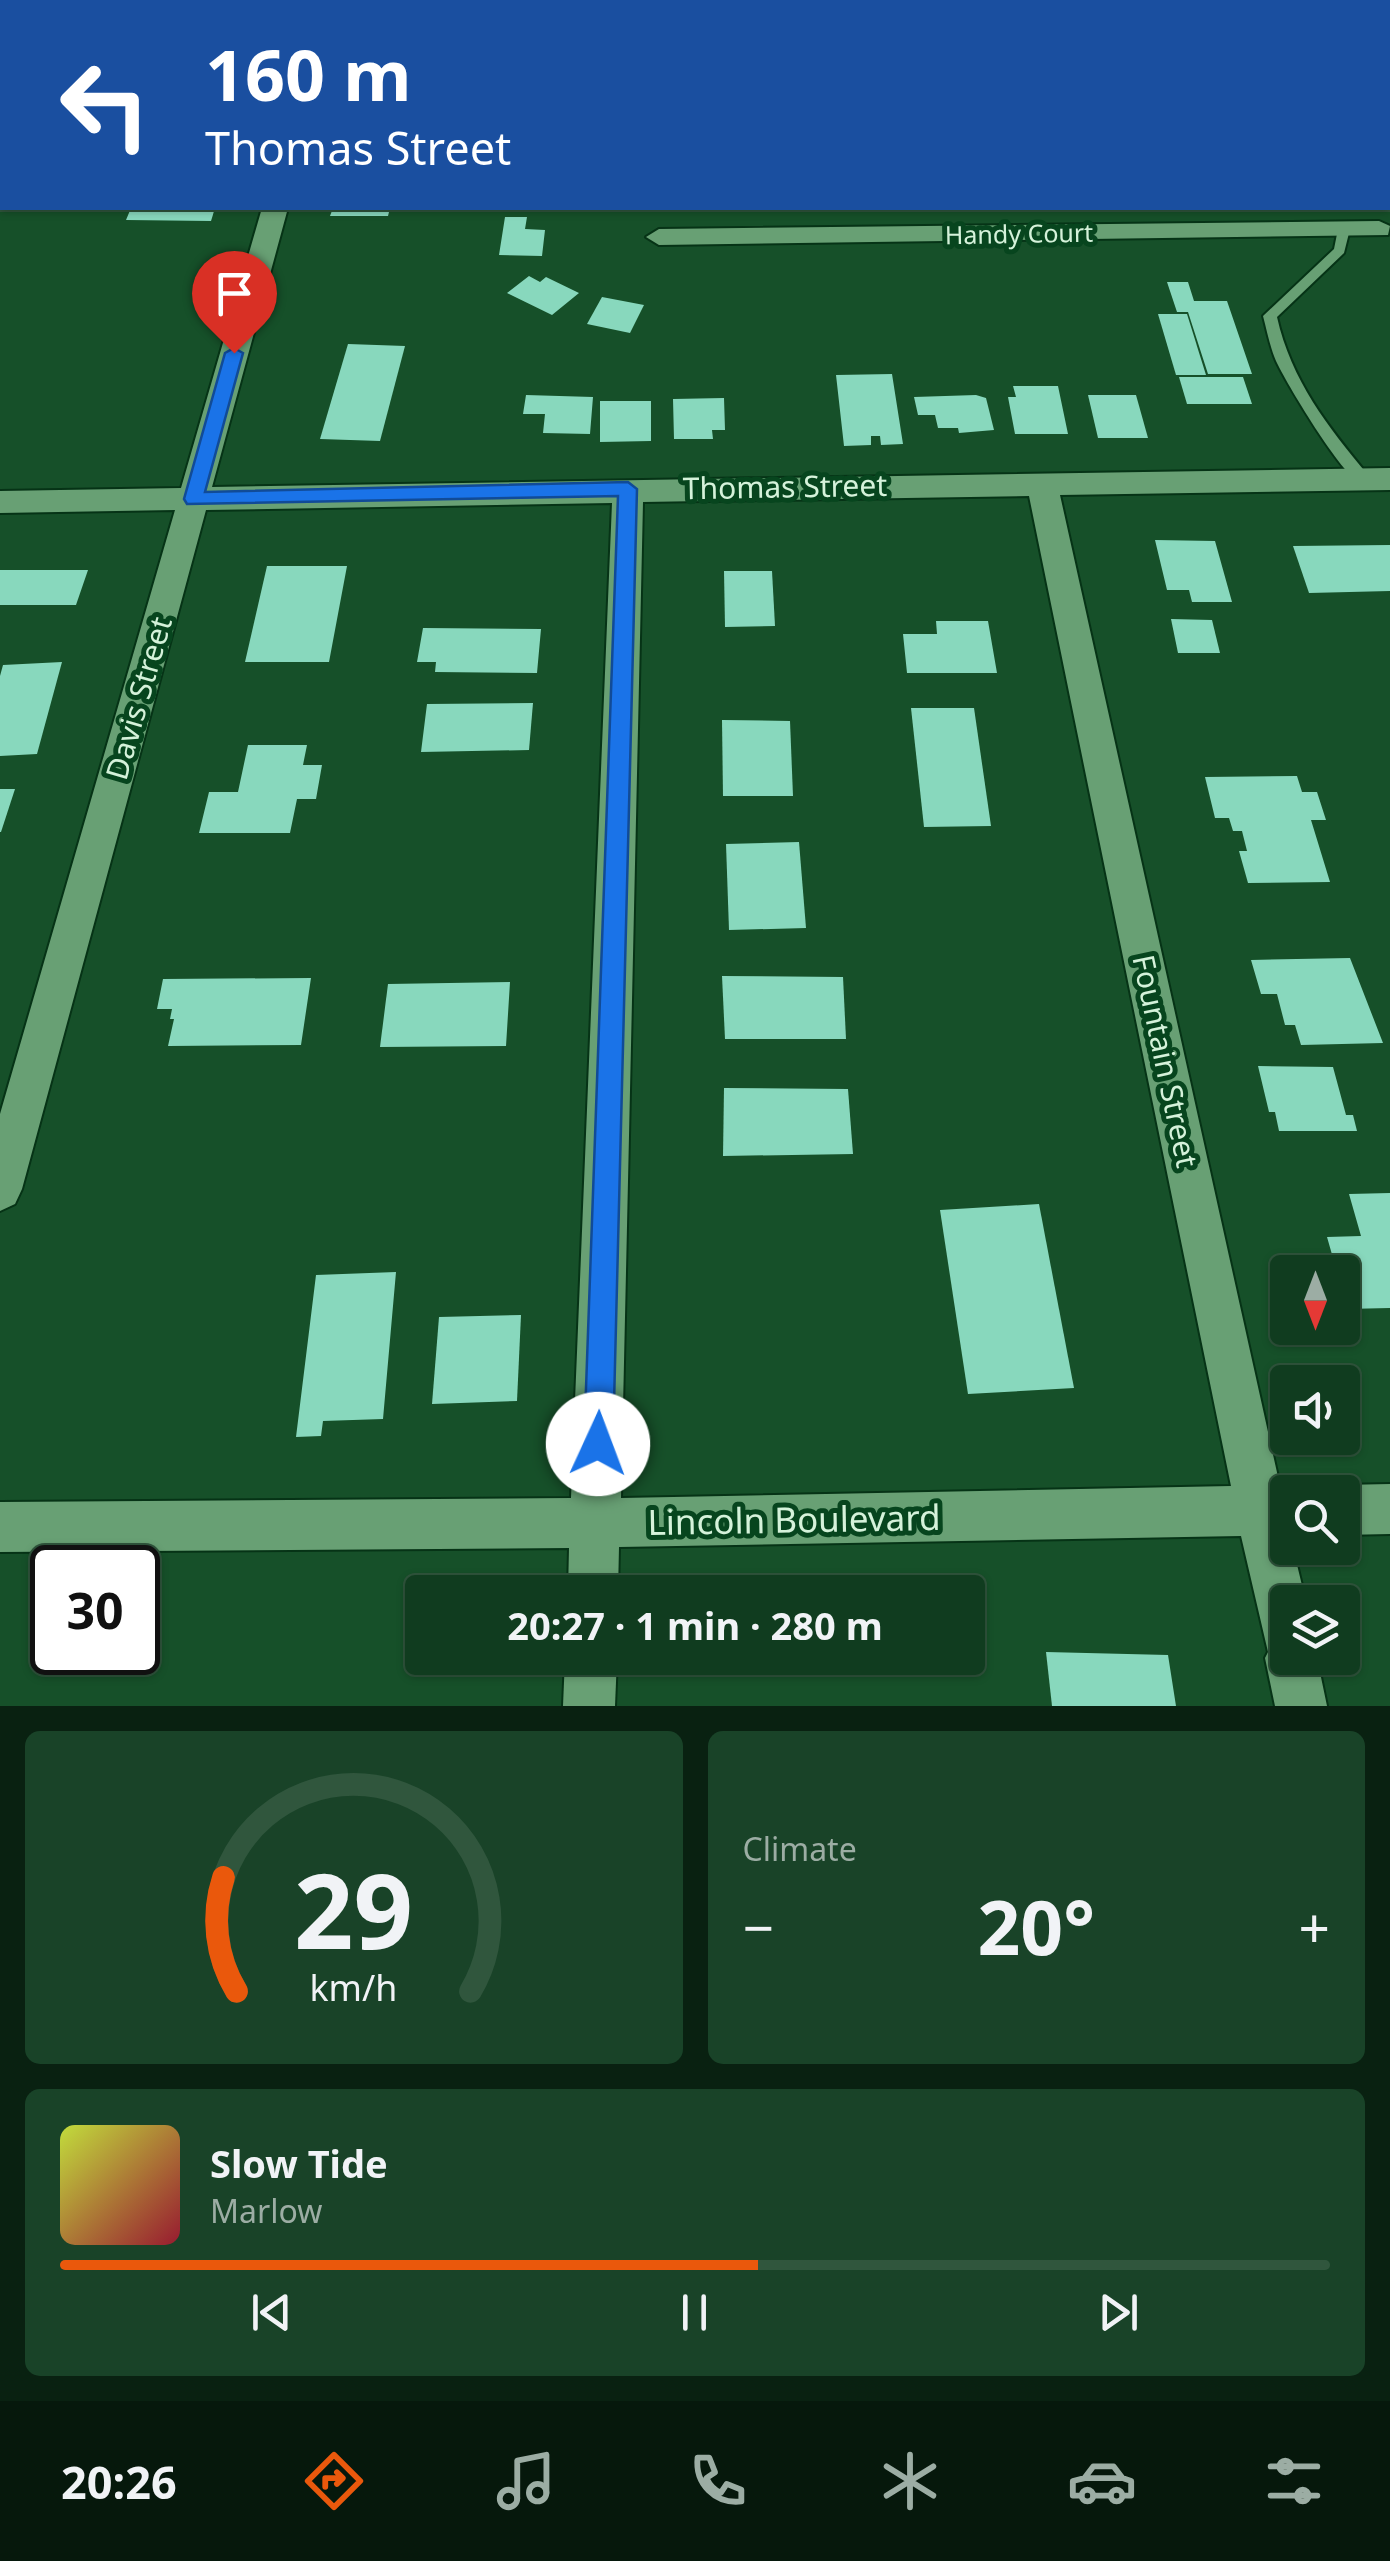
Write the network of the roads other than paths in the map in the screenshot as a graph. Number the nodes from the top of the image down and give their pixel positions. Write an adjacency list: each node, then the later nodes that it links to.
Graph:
1 (274, 210): 8 (street, Davis Street)
2 (1344, 229): 3 (street, Handy Court); 4 (street, Handy Court); 5 (lane)
3 (1379, 230)
4 (659, 237)
5 (1376, 479): 6 (street, Thomas Street)
6 (1042, 483): 7 (street, Thomas Street); 11 (street, Fountain Street)
7 (628, 489): 8 (street, Thomas Street); 15 (street)
8 (194, 499): 9 (street, Thomas Street); 10 (street, Davis Street)
9 (0, 502)
10 (0, 1189)
11 (1270, 1488)
12 (1390, 1509): 14 (street)
13 (1270, 1510): 15 (street, Lincoln Boulevard)
14 (1360, 1510)
15 (596, 1522): 16 (street, Lincoln Boulevard); 17 (street)
16 (0, 1527)
17 (594, 1575)
18 (590, 1675): 20 (street)
19 (1295, 1675): 21 (street)
20 (589, 1706)
21 (1301, 1706)

